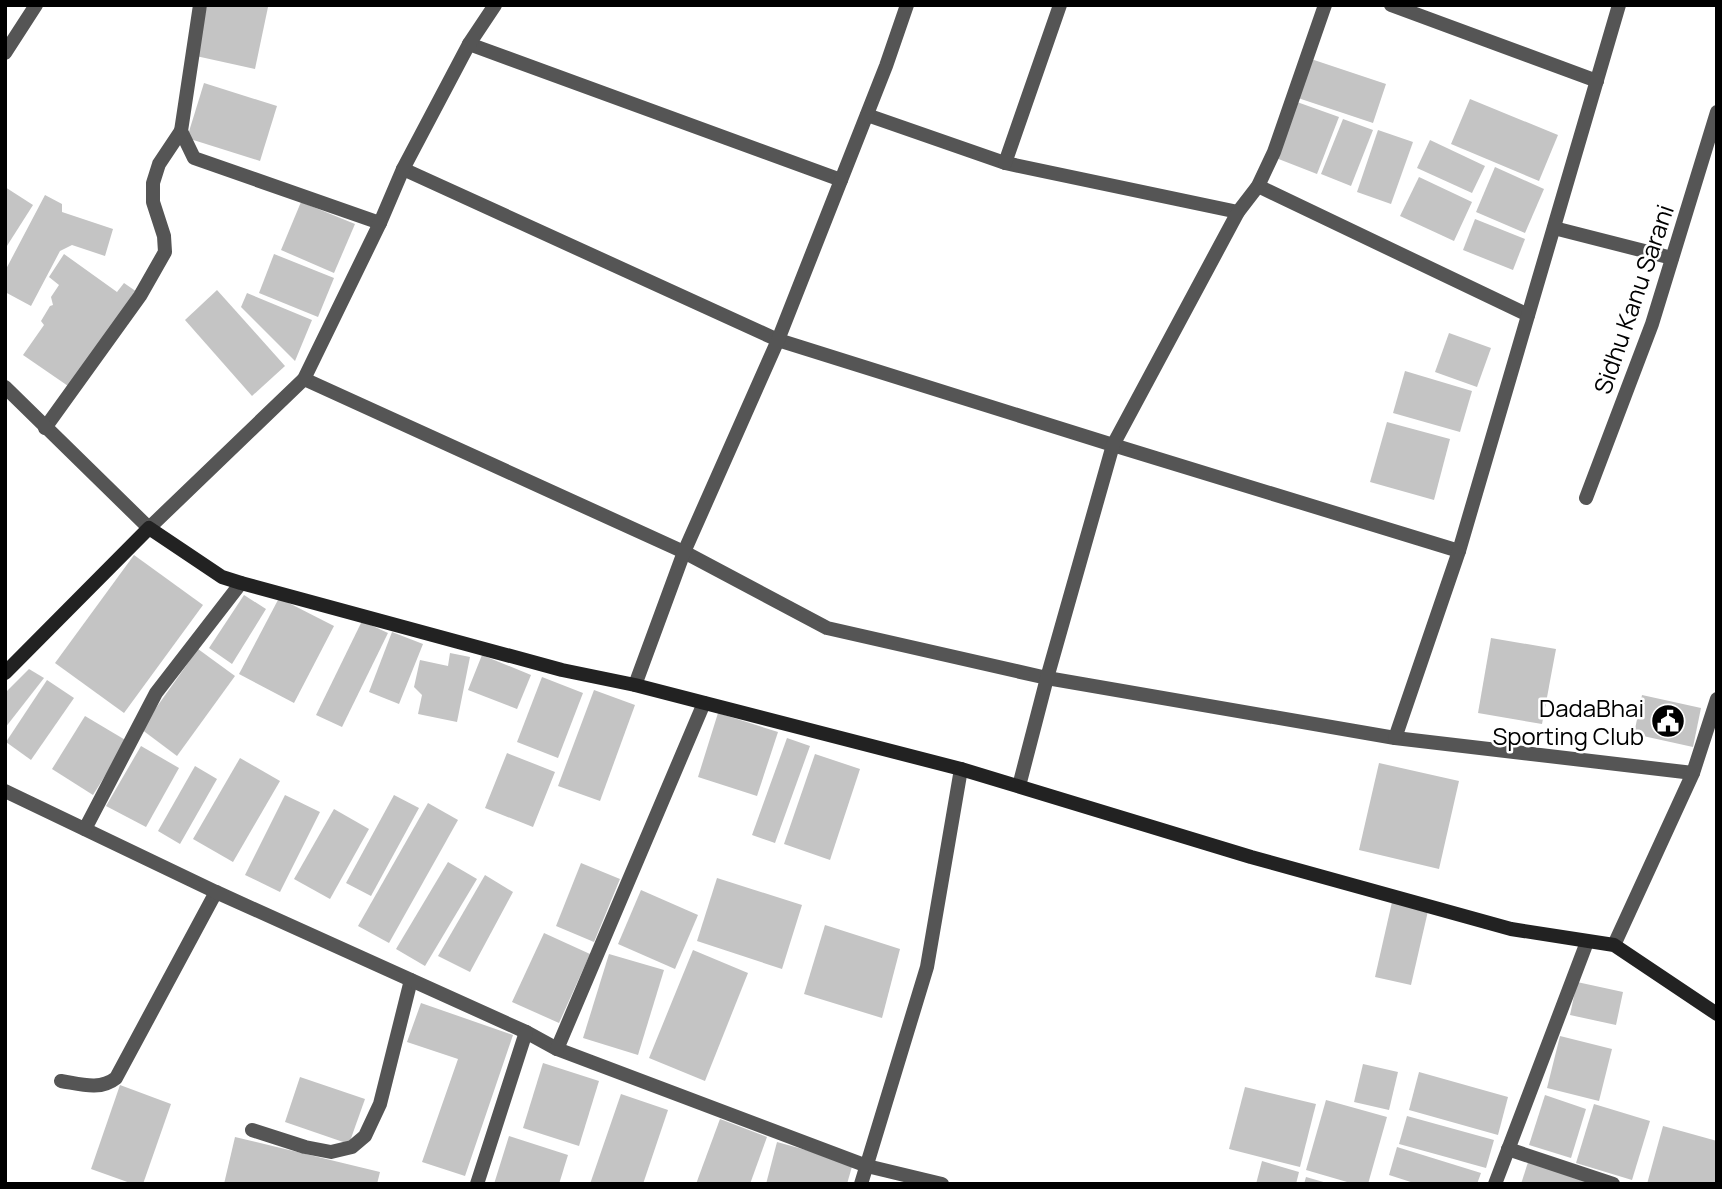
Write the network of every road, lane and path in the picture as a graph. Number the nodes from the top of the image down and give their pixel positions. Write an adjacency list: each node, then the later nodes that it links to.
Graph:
1 (36, 5): 10 (street)
2 (200, 5): 14 (street)
3 (495, 5): 9 (street)
4 (907, 5): 13 (street)
5 (1060, 5): 15 (street)
6 (1325, 5): 18 (street)
7 (1391, 5): 11 (street)
8 (1619, 5): 11 (street)
9 (469, 44): 16 (street); 17 (street)
10 (5, 53)
11 (1597, 81): 21 (street)
12 (1717, 112): 22 (street, Sidhu Kanu Sarani)
13 (867, 115): 15 (street); 17 (street)
14 (181, 131): 20 (street); 27 (street)
15 (1005, 163): 19 (street)
16 (403, 169): 20 (street); 24 (street)
17 (841, 180): 24 (street)
18 (1258, 186): 19 (street); 23 (street)
19 (1238, 212): 28 (street)
20 (380, 223): 25 (street)
21 (1554, 228): 22 (street); 23 (street)
22 (1672, 258): 29 (street, Sidhu Kanu Sarani)
23 (1528, 315): 31 (street)
24 (778, 340): 28 (street); 32 (street)
25 (304, 379): 30 (street); 32 (street)
26 (5, 387): 27 (street)
27 (45, 428): 30 (street)
28 (1113, 445): 31 (street); 35 (street)
29 (1586, 498)
30 (149, 528): 33 (main road); 34 (main road)
31 (1459, 551): 39 (street)
32 (684, 552): 35 (street); 36 (street)
33 (241, 583): 36 (main road); 44 (street)
34 (5, 673)
35 (1047, 678): 39 (street); 42 (street)
36 (635, 685): 38 (main road)
37 (1717, 699): 41 (street)
38 (704, 703): 40 (main road); 51 (street)
39 (1395, 738): 41 (street)
40 (961, 769): 42 (main road); 55 (street)
41 (1693, 773): 47 (street)
42 (1019, 786): 46 (main road)
43 (5, 791): 44 (street)
44 (85, 830): 45 (street)
45 (216, 892): 48 (street); 52 (street)
46 (1587, 942): 47 (main road); 54 (street)
47 (1614, 945): 49 (main road)
48 (411, 980): 50 (street); 53 (street)
49 (1717, 1014)
50 (526, 1032): 51 (street); 56 (street)
51 (557, 1049): 55 (street)
52 (61, 1081)
53 (253, 1130)
54 (1508, 1149): 59 (street); 60 (street)
55 (867, 1166): 57 (street); 58 (street)
56 (477, 1184)
57 (861, 1184)
58 (942, 1184)
59 (1495, 1184)
60 (1613, 1184)

